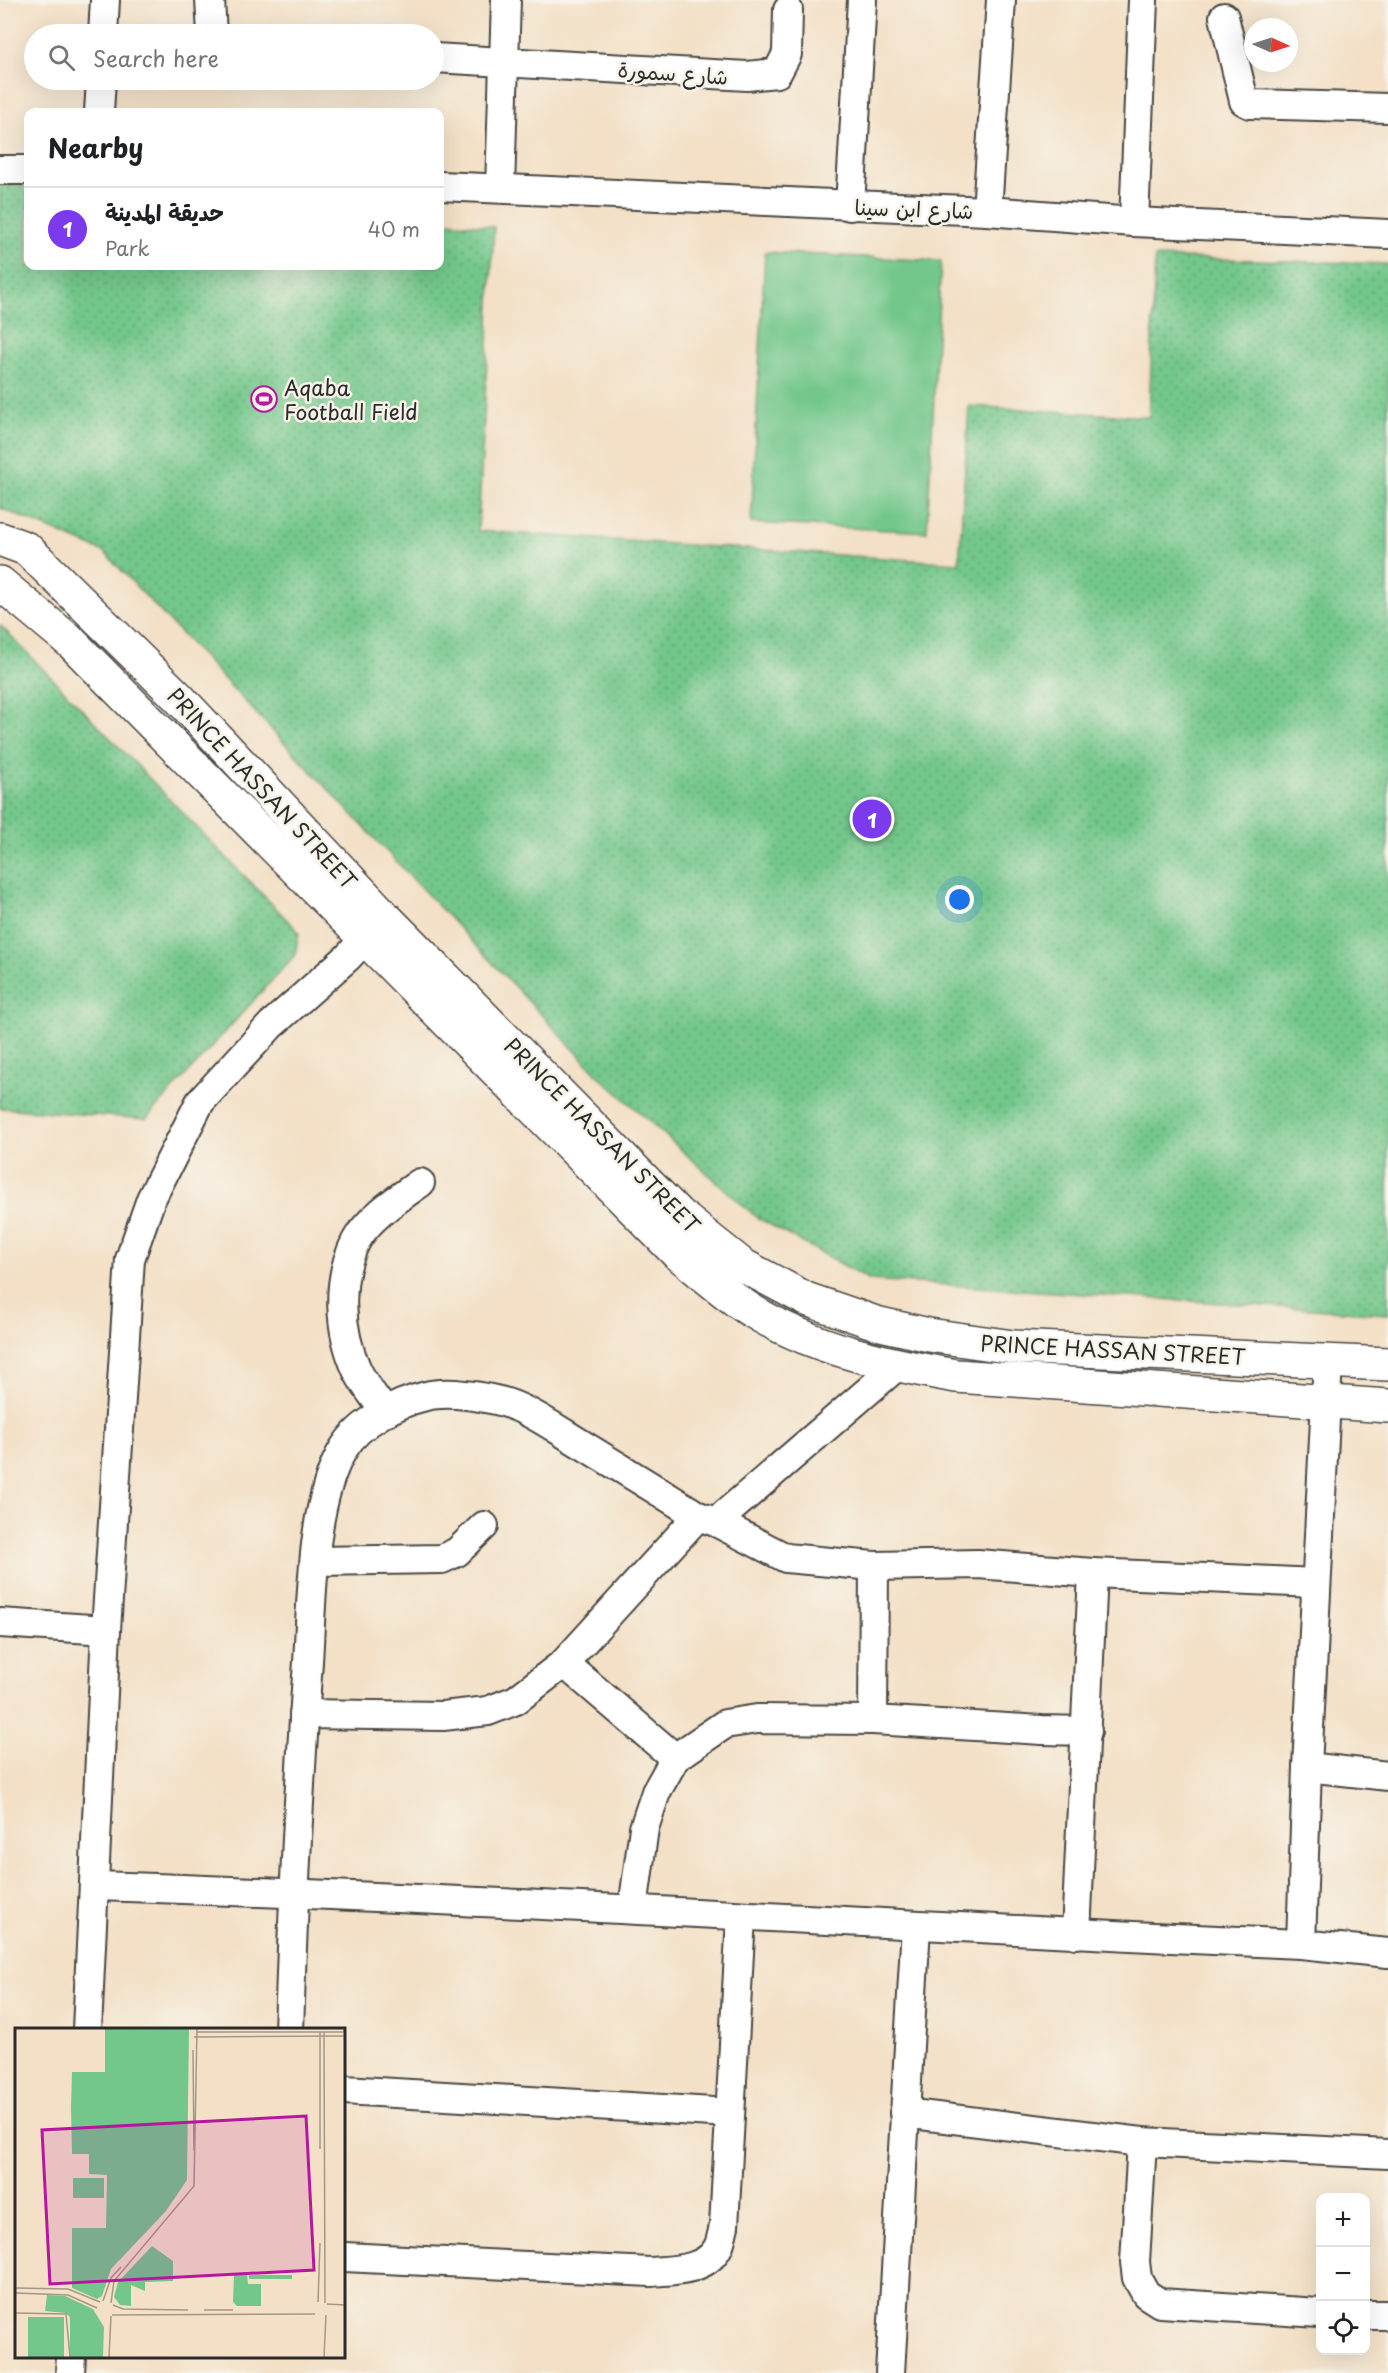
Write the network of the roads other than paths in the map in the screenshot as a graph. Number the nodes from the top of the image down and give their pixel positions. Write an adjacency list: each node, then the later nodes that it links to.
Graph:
1 (105, 0): 9 (street)
2 (210, 0): 10 (street)
3 (506, 0): 12 (street)
4 (862, 0): 20 (street)
5 (1001, 0): 21 (street)
6 (1143, 0): 22 (street)
7 (788, 10): 12 (street, شارع سمورة)
8 (1224, 17): 15 (street)
9 (104, 24)
10 (211, 24)
11 (444, 58): 12 (street, شارع سمورة)
12 (502, 60): 19 (street)
13 (100, 90): 14 (street)
14 (99, 108)
15 (1388, 108)
16 (0, 170): 17 (street)
17 (24, 170)
18 (444, 186): 19 (street, شارع ابن سينا)
19 (500, 188): 20 (street, شارع ابن سينا)
20 (850, 206): 21 (street, شارع ابن سينا)
21 (987, 211): 22 (street, شارع ابن سينا)
22 (1134, 222): 23 (street, شارع ابن سينا)
23 (1388, 234)
24 (0, 539): 26 (main road, PRINCE HASSAN STREET)
25 (0, 583): 26 (main road, PRINCE HASSAN STREET)
26 (375, 928): 28 (main road, PRINCE HASSAN STREET); 30 (main road, PRINCE HASSAN STREET); 41 (street)
27 (420, 1183): 33 (street)
28 (1328, 1361): 29 (main road, PRINCE HASSAN STREET); 31 (street)
29 (1388, 1364)
30 (897, 1366): 31 (main road, PRINCE HASSAN STREET); 34 (street)
31 (1325, 1402): 32 (main road, PRINCE HASSAN STREET); 39 (street)
32 (1388, 1406)
33 (384, 1412): 34 (street); 36 (street)
34 (707, 1519): 37 (street); 42 (street)
35 (484, 1526): 36 (street)
36 (315, 1561): 43 (street)
37 (874, 1566): 38 (street); 44 (street)
38 (1093, 1573): 39 (street); 45 (street)
39 (1316, 1583): 47 (street)
40 (0, 1623): 41 (street)
41 (106, 1630): 49 (street)
42 (564, 1663): 43 (street); 46 (street)
43 (304, 1714): 50 (street)
44 (873, 1720): 45 (street); 46 (street)
45 (1087, 1731): 54 (street)
46 (675, 1758): 51 (street)
47 (1307, 1767): 48 (street); 55 (street)
48 (1388, 1776)
49 (93, 1886): 50 (street); 57 (street)
50 (294, 1893): 51 (street); 58 (street)
51 (633, 1908): 52 (street)
52 (741, 1917): 53 (street); 60 (street)
53 (916, 1926): 54 (street); 61 (street)
54 (1076, 1934): 55 (street)
55 (1301, 1944): 56 (street)
56 (1388, 1953)
57 (87, 2028)
58 (289, 2028)
59 (345, 2090): 60 (street)
60 (730, 2113): 64 (street)
61 (904, 2113): 62 (street); 70 (street)
62 (1142, 2142): 63 (street); 65 (street)
63 (1388, 2154)
64 (345, 2257)
65 (1316, 2313)
66 (1370, 2314): 67 (street)
67 (1388, 2315)
68 (71, 2358): 69 (street)
69 (70, 2373)
70 (890, 2373)

